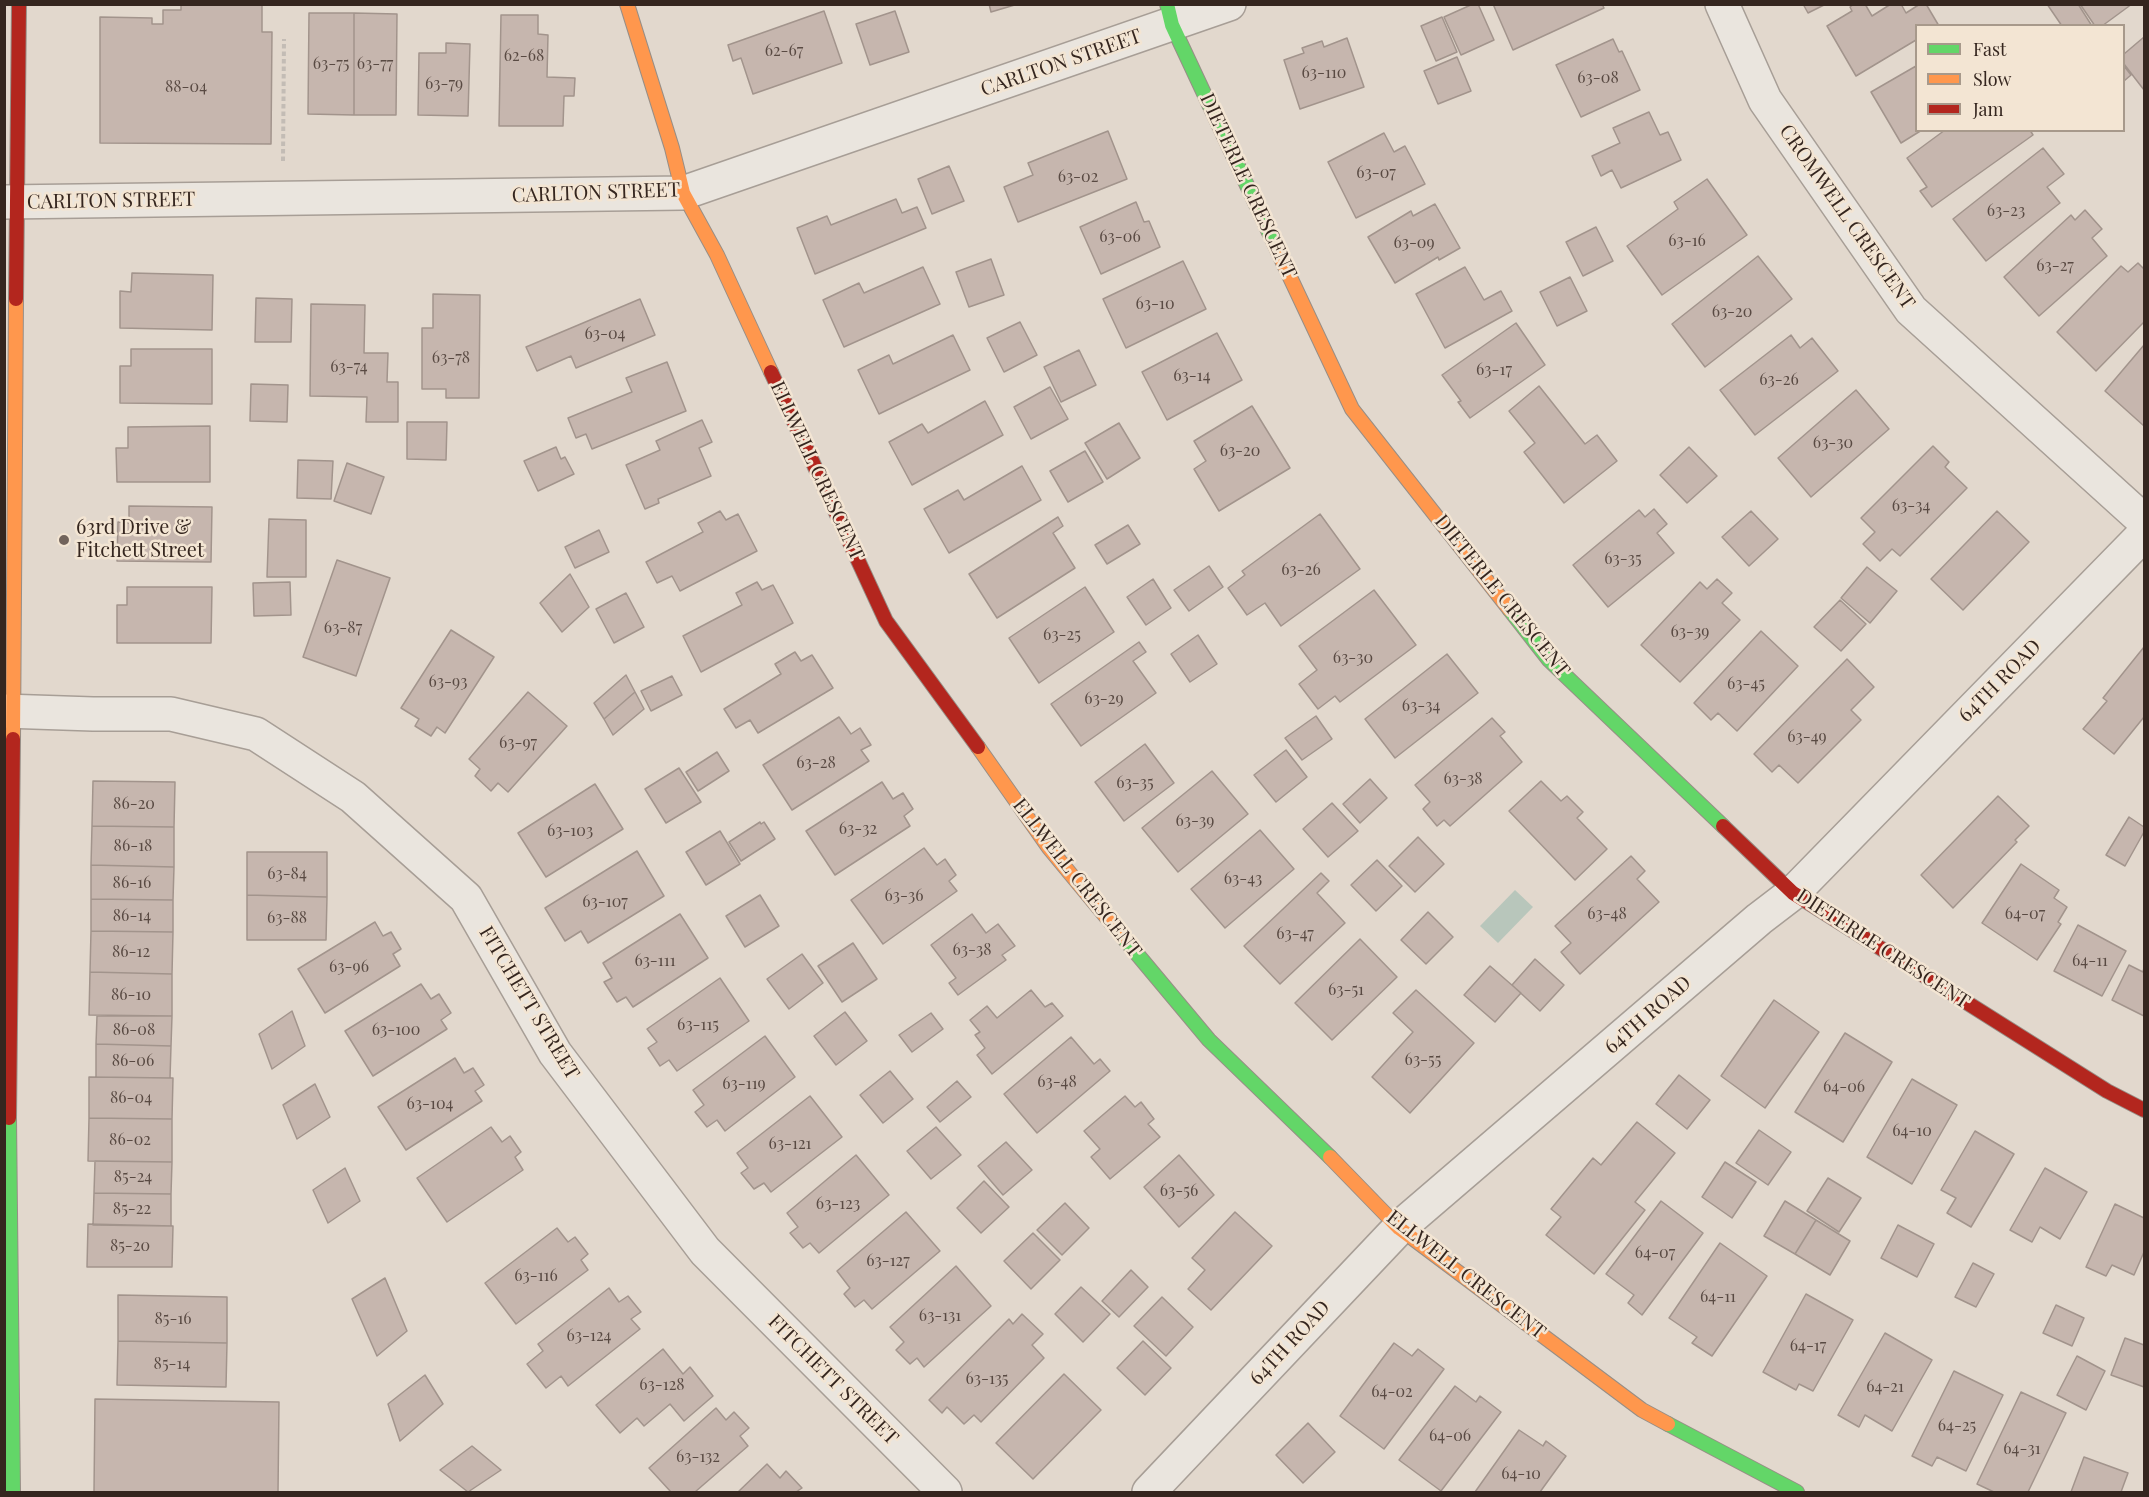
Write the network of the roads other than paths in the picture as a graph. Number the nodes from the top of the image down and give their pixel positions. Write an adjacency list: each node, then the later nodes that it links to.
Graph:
1 (19, 4): 7 (street)
2 (627, 4): 6 (street, ELLWELL CRESCENT)
3 (1229, 4): 5 (street, CARLTON STREET)
4 (1722, 4): 8 (street, CROMWELL CRESCENT)
5 (1170, 15): 6 (street, CARLTON STREET); 11 (street, DIETERLE CRESCENT)
6 (682, 193): 7 (street, CARLTON STREET); 14 (street, ELLWELL CRESCENT)
7 (11, 202): 10 (street)
8 (2145, 520)
9 (2145, 534): 11 (street, 64TH ROAD)
10 (8, 711): 13 (street); 16 (street, FITCHETT STREET)
11 (1793, 892): 12 (street, DIETERLE CRESCENT); 14 (street, 64TH ROAD)
12 (2145, 1110)
13 (7, 1140): 15 (street)
14 (1399, 1228): 17 (street, 64TH ROAD); 18 (street, ELLWELL CRESCENT)
15 (13, 1492)
16 (945, 1492)
17 (1149, 1492)
18 (1797, 1492)

